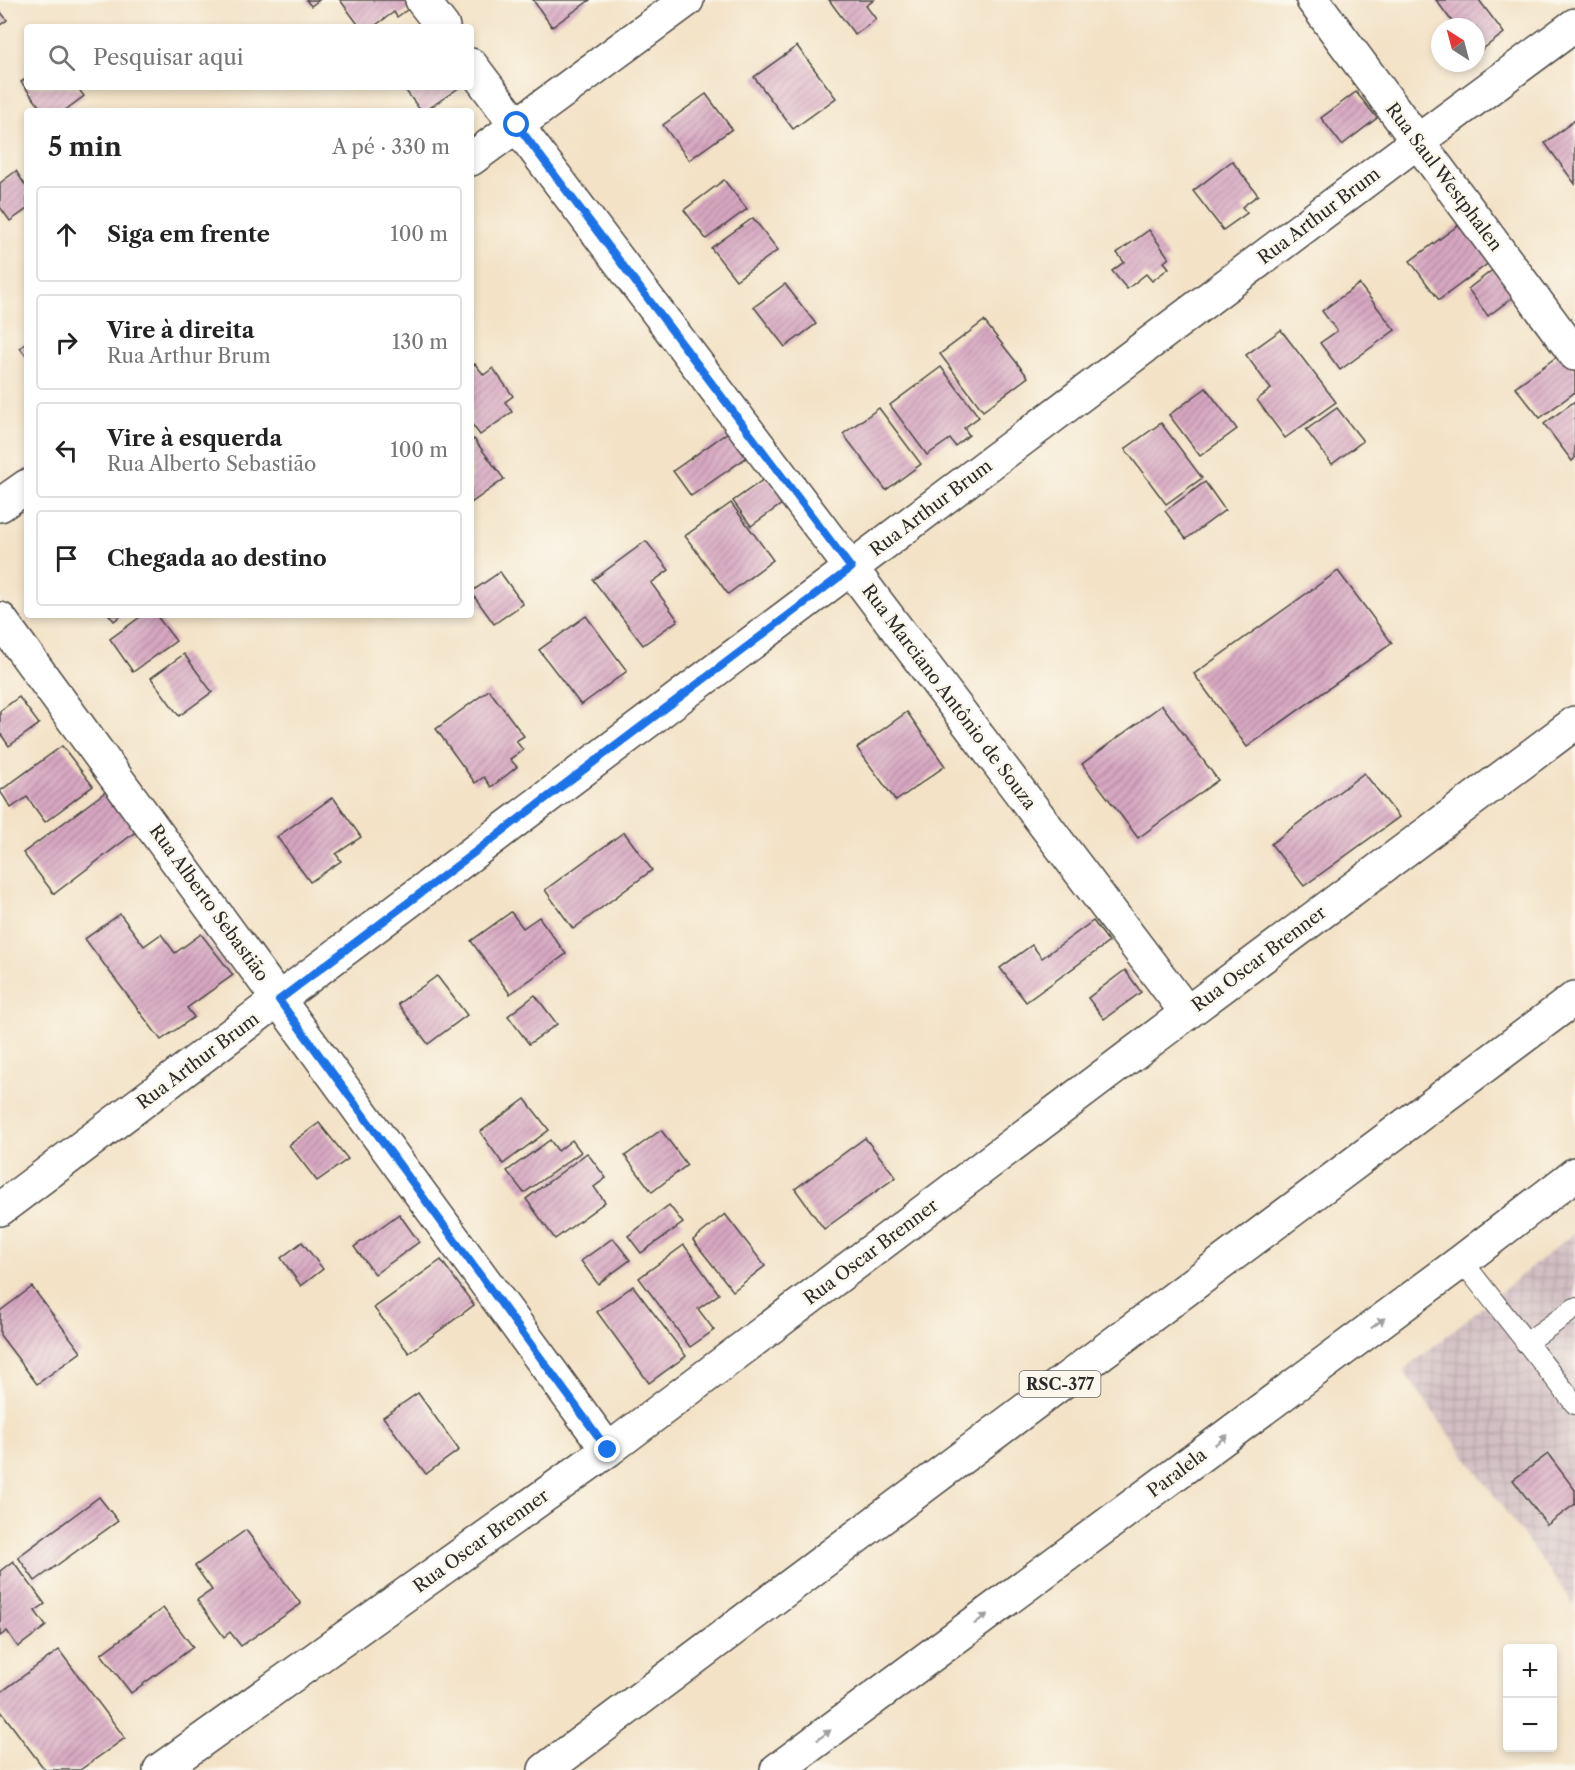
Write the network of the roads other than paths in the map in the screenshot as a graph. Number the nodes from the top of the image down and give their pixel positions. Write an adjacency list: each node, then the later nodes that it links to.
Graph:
1 (422, 0): 4 (street)
2 (687, 0): 7 (street)
3 (1313, 0): 8 (street, Rua Saul Westphalen)
4 (440, 24)
5 (1575, 25): 8 (street, Rua Arthur Brum)
6 (474, 69): 7 (street, Rua Marciano Antônio de Souza)
7 (517, 125): 9 (street); 13 (street, Rua Marciano Antônio de Souza)
8 (1418, 141): 10 (street, Rua Saul Westphalen); 13 (street, Rua Arthur Brum)
9 (474, 157)
10 (1575, 354)
11 (24, 488): 12 (street)
12 (0, 505)
13 (851, 568): 17 (street, Rua Arthur Brum); 18 (street, Rua Marciano Antônio de Souza)
14 (0, 618): 17 (street, Rua Alberto Sebastião)
15 (1575, 723): 18 (street, Rua Oscar Brenner)
16 (1575, 998): 27 (street, RSC-377)
17 (279, 1000): 20 (street, Rua Arthur Brum); 25 (street, Rua Alberto Sebastião)
18 (1187, 1013): 25 (street, Rua Oscar Brenner)
19 (1575, 1174): 21 (street, Paralela)
20 (0, 1209)
21 (1462, 1261): 23 (lane); 28 (street, Paralela, one-way to 21)
22 (1575, 1308): 23 (lane)
23 (1526, 1343): 24 (lane)
24 (1575, 1404)
25 (608, 1450): 26 (street, Rua Oscar Brenner)
26 (160, 1770)
27 (545, 1770)
28 (777, 1770)

